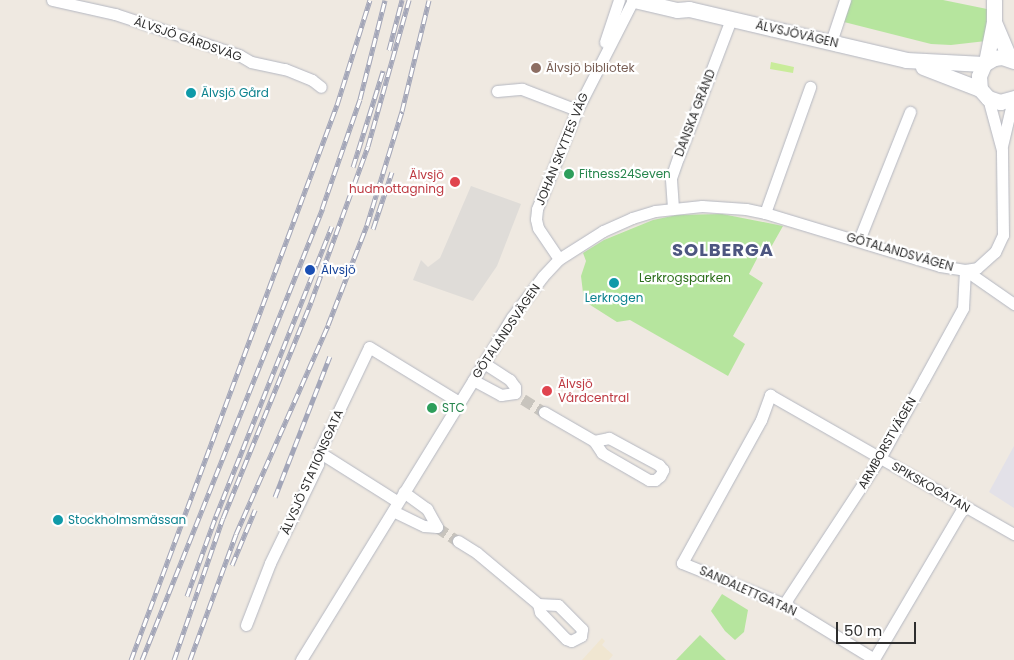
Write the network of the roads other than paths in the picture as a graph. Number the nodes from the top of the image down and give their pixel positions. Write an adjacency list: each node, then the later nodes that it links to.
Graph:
1 (52, 0): 15 (street, ÄLVSJÖ GÅRDSVÄG)
2 (618, 0): 14 (street, JOHAN SKYTTES VÄG)
3 (633, 0): 7 (main road, ÄLVSJÖVÄGEN); 14 (street, JOHAN SKYTTES VÄG)
4 (674, 0): 7 (main road, ÄLVSJÖVÄGEN)
5 (845, 0): 10 (street)
6 (994, 0): 9 (main road)
7 (689, 9): 8 (main road, ÄLVSJÖVÄGEN)
8 (731, 19): 10 (main road, ÄLVSJÖVÄGEN); 23 (street, DANSKA GRÄND)
9 (994, 22): 12 (main road); 13 (main road)
10 (831, 42): 11 (main road, ÄLVSJÖVÄGEN)
11 (906, 60): 13 (main road, ÄLVSJÖVÄGEN); 18 (main road, ÄLVSJÖVÄGEN)
12 (1012, 60): 13 (main road, ÄLVSJÖVÄGEN)
13 (985, 63): 18 (main road)
14 (598, 65): 20 (street, JOHAN SKYTTES VÄG)
15 (321, 87)
16 (810, 87): 24 (street)
17 (497, 91): 20 (street)
18 (984, 93): 19 (main road, ÄLVSJÖVÄGEN); 22 (street, GÖTALANDSVÄGEN)
19 (1014, 98): 22 (street, GÖTALANDSVÄGEN)
20 (577, 110): 26 (street, JOHAN SKYTTES VÄG)
21 (910, 112): 25 (street)
22 (1002, 150): 27 (street, GÖTALANDSVÄGEN)
23 (673, 208): 24 (street, GÖTALANDSVÄGEN); 26 (street, GÖTALANDSVÄGEN)
24 (765, 213): 25 (street, GÖTALANDSVÄGEN)
25 (859, 240): 27 (street, GÖTALANDSVÄGEN)
26 (559, 259): 29 (street, GÖTALANDSVÄGEN)
27 (965, 270): 28 (street); 36 (street, ARMBORSTVÄGEN)
28 (1014, 304)
29 (484, 363): 30 (street, GÖTALANDSVÄGEN); 30 (street)
30 (473, 380): 32 (street, GÖTALANDSVÄGEN)
31 (770, 395): 36 (street, SPIKSKOGATAN); 43 (street, SANDALETTGATAN)
32 (459, 402): 35 (street, ÄLVSJÖ STATIONSGATA); 37 (street, GÖTALANDSVÄGEN)
33 (544, 412): 34 (street)
34 (594, 441): 34 (street)
35 (320, 452): 38 (street); 44 (street, ÄLVSJÖ STATIONSGATA)
36 (880, 458): 39 (street, SPIKSKOGATAN); 43 (street, ARMBORSTVÄGEN)
37 (404, 492): 38 (street, GÖTALANDSVÄGEN); 38 (street)
38 (395, 506): 45 (street, GÖTALANDSVÄGEN)
39 (964, 506): 40 (street, SPIKSKOGATAN); 43 (street, SANDALETTGATAN)
40 (1014, 534)
41 (458, 540): 42 (street)
42 (538, 604)
43 (784, 604)
44 (246, 625)
45 (301, 660)

